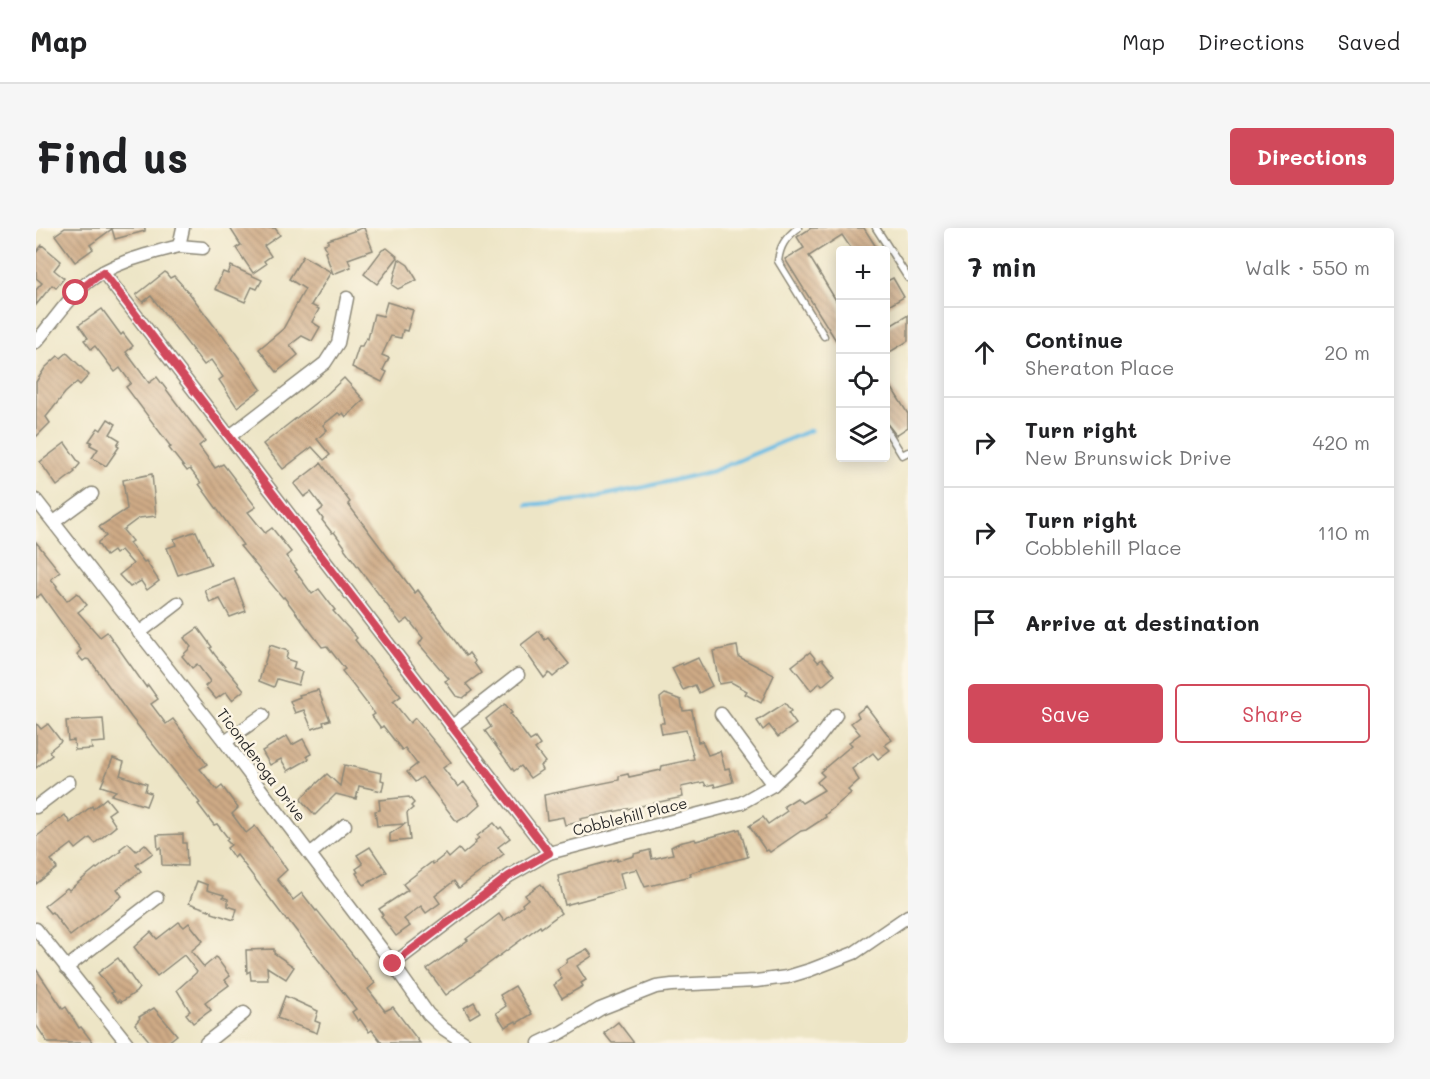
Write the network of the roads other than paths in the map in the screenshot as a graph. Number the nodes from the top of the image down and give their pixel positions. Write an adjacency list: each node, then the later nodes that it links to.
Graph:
1 (183, 228): 4 (street)
2 (798, 228): 9 (lane)
3 (876, 228): 7 (lane)
4 (179, 246): 5 (street); 6 (street)
5 (203, 248)
6 (103, 272): 10 (street); 11 (street)
7 (908, 278)
8 (347, 298): 11 (street)
9 (824, 336)
10 (36, 342)
11 (230, 436): 23 (street)
12 (890, 437): 13 (lane)
13 (908, 452)
14 (92, 494): 16 (street)
15 (36, 500): 16 (street, Ticonderoga Drive)
16 (54, 522): 18 (street, Ticonderoga Drive)
17 (178, 603): 18 (street)
18 (138, 633): 24 (street, Ticonderoga Drive)
19 (518, 675): 23 (street)
20 (263, 714): 24 (street)
21 (721, 714): 26 (street)
22 (836, 714): 26 (street, Cobblehill Place)
23 (451, 727): 29 (street)
24 (225, 742): 30 (street, Ticonderoga Drive)
25 (69, 782): 27 (street)
26 (773, 785): 29 (street, Cobblehill Place)
27 (36, 807)
28 (345, 825): 30 (street)
29 (549, 853): 34 (street, Cobblehill Place)
30 (310, 854): 34 (street, Ticonderoga Drive)
31 (157, 898): 35 (street)
32 (908, 916): 37 (street)
33 (36, 928): 35 (street)
34 (393, 964): 40 (street, Ticonderoga Drive)
35 (66, 968): 38 (street)
36 (244, 1013): 39 (street)
37 (562, 1032): 41 (street); 42 (street)
38 (128, 1043)
39 (206, 1043)
40 (465, 1043)
41 (539, 1043)
42 (570, 1043)

